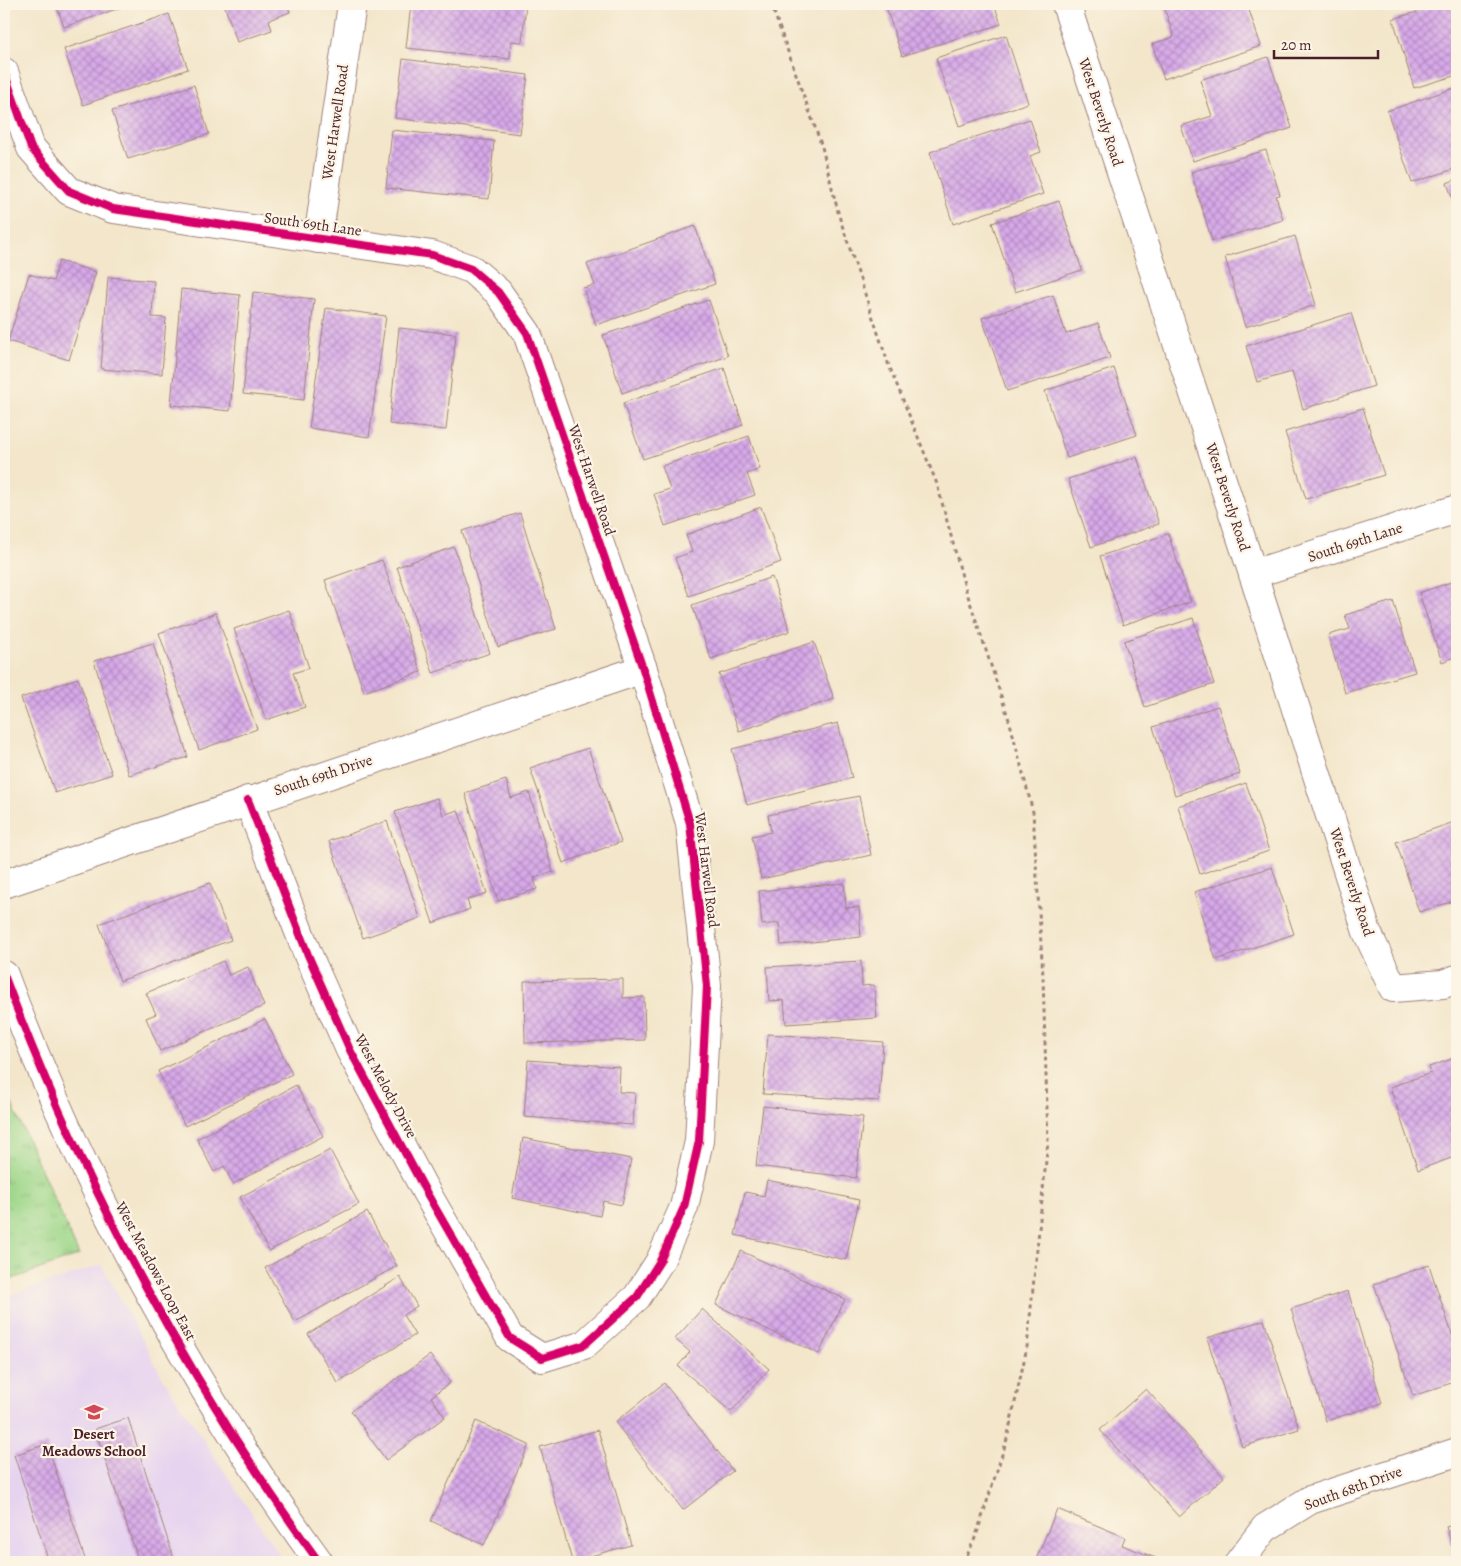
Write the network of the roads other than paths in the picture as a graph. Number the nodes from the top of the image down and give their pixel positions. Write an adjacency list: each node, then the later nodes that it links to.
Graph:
1 (352, 4): 4 (street, West Harwell Road)
2 (1066, 4): 7 (street, West Beverly Road)
3 (4, 72): 4 (street, South 69th Lane)
4 (318, 239): 5 (street, South 69th Lane)
5 (498, 292): 8 (street, West Harwell Road)
6 (1457, 509): 7 (street, South 69th Lane)
7 (1253, 574): 12 (street, West Beverly Road)
8 (643, 669): 9 (street, South 69th Drive); 13 (street, West Harwell Road)
9 (248, 800): 10 (street, South 69th Drive); 13 (street, West Melody Drive)
10 (4, 884)
11 (4, 975): 15 (street, West Meadows Loop East)
12 (1457, 979)
13 (542, 1358)
14 (1457, 1452): 16 (street, South 68th Drive)
15 (319, 1562)
16 (1239, 1562)

